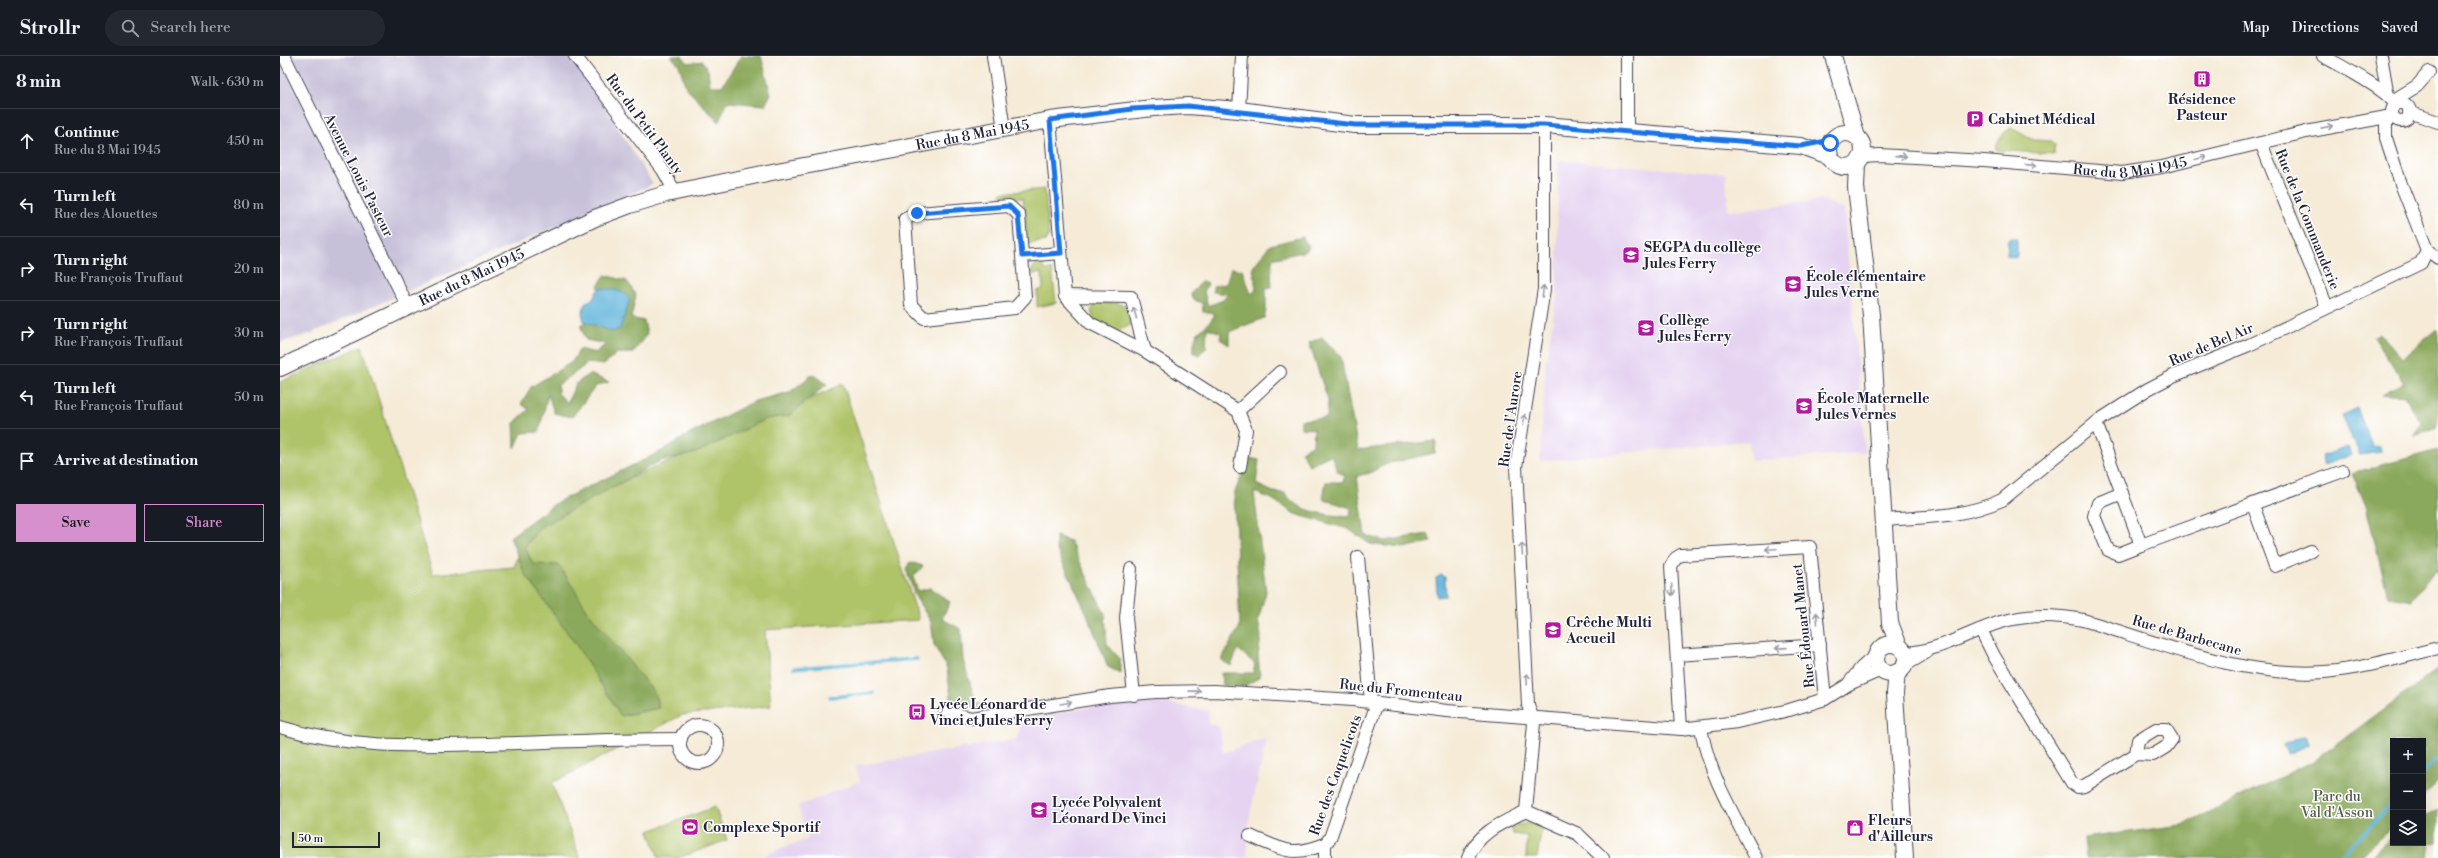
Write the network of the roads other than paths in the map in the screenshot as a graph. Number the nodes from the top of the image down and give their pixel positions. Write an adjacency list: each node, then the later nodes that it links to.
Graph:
1 (575, 56): 24 (street, Rue du Petit Planty)
2 (993, 56): 16 (street)
3 (1242, 56): 12 (street)
4 (1627, 56): 17 (street)
5 (1833, 56): 10 (main road)
6 (2323, 56): 11 (street)
7 (2381, 56): 11 (street)
8 (283, 60): 30 (street, Avenue Louis Pasteur)
9 (2428, 72): 11 (street)
10 (1846, 101): 18 (main road); 19 (main road)
11 (2391, 107): 14 (street, Rue du 8 Mai 1945); 20 (street, Rue du 8 Mai 1945, one-way to 11); 25 (street)
12 (1239, 110): 13 (main road, Rue du 8 Mai 1945); 15 (main road, Rue du 8 Mai 1945)
13 (1050, 120): 16 (main road, Rue du 8 Mai 1945); 26 (street)
14 (2438, 122)
15 (1544, 125): 17 (main road, Rue du 8 Mai 1945); 56 (street, Rue de l'Aurore, one-way to 15)
16 (1004, 129): 24 (main road, Rue du 8 Mai 1945)
17 (1627, 132): 21 (main road, Rue du 8 Mai 1945)
18 (1835, 137): 19 (main road); 21 (main road, Rue du 8 Mai 1945); 22 (main road)
19 (1857, 137): 23 (main road)
20 (2261, 143): 23 (street, Rue du 8 Mai 1945, one-way to 20); 31 (street, Rue de la Commanderie)
21 (1801, 146): 22 (main road, Rue du 8 Mai 1945)
22 (1829, 156): 23 (main road)
23 (1854, 162): 41 (main road)
24 (670, 193): 30 (main road, Rue du 8 Mai 1945)
25 (2427, 250): 28 (street); 31 (street, Rue de Bel Air)
26 (1061, 253): 27 (street); 29 (street)
27 (1022, 256): 27 (street)
28 (2438, 258)
29 (1065, 296): 32 (street); 32 (street, one-way to 29)
30 (408, 307): 33 (main road, Rue du 8 Mai 1945)
31 (2327, 307): 36 (street, Rue de Bel Air)
32 (1145, 351): 35 (street)
33 (280, 368)
34 (1280, 372): 35 (street)
35 (1238, 411): 37 (street)
36 (2096, 423): 39 (street); 41 (street, Rue de Bel Air)
37 (1240, 467)
38 (2343, 470): 40 (street)
39 (2122, 493): 42 (street); 42 (street)
40 (2253, 505): 42 (street); 43 (street)
41 (1885, 520): 50 (main road)
42 (2141, 545)
43 (2311, 550)
44 (1358, 557): 54 (street)
45 (1131, 569): 52 (street)
46 (1981, 630): 48 (street, Rue de Barbecane); 50 (street, Rue de Barbecane); 61 (street)
47 (1820, 645): 49 (street, one-way to 49); 49 (street, Rue Édouard Manet, one-way to 49); 53 (street, Rue Édouard Manet)
48 (2438, 648)
49 (1677, 655): 59 (street, Rue Édouard Manet)
50 (1891, 660): 51 (street, Rue du Fromenteau); 51 (street, Rue du Fromenteau); 69 (main road)
51 (1849, 684): 53 (street, Rue du Fromenteau)
52 (1134, 695): 54 (street, Rue du Fromenteau, one-way to 54); 55 (street, Rue du Fromenteau, one-way to 52)
53 (1825, 699): 58 (street, Rue du Fromenteau)
54 (1374, 703): 56 (street, Rue du Fromenteau); 64 (street, Rue des Coquelicots)
55 (945, 711)
56 (1532, 717): 59 (street, Rue du Fromenteau); 62 (street, Rue de l'Aurore)
57 (280, 727): 60 (street)
58 (1701, 727): 59 (street, Rue du Fromenteau); 68 (street)
59 (1681, 729)
60 (680, 740)
61 (2136, 754)
62 (1526, 811): 66 (street); 67 (street)
63 (1250, 836): 64 (street)
64 (1325, 844): 65 (street, Rue des Coquelicots)
65 (1325, 858)
66 (1468, 858)
67 (1603, 858)
68 (1756, 858)
69 (1905, 858)

